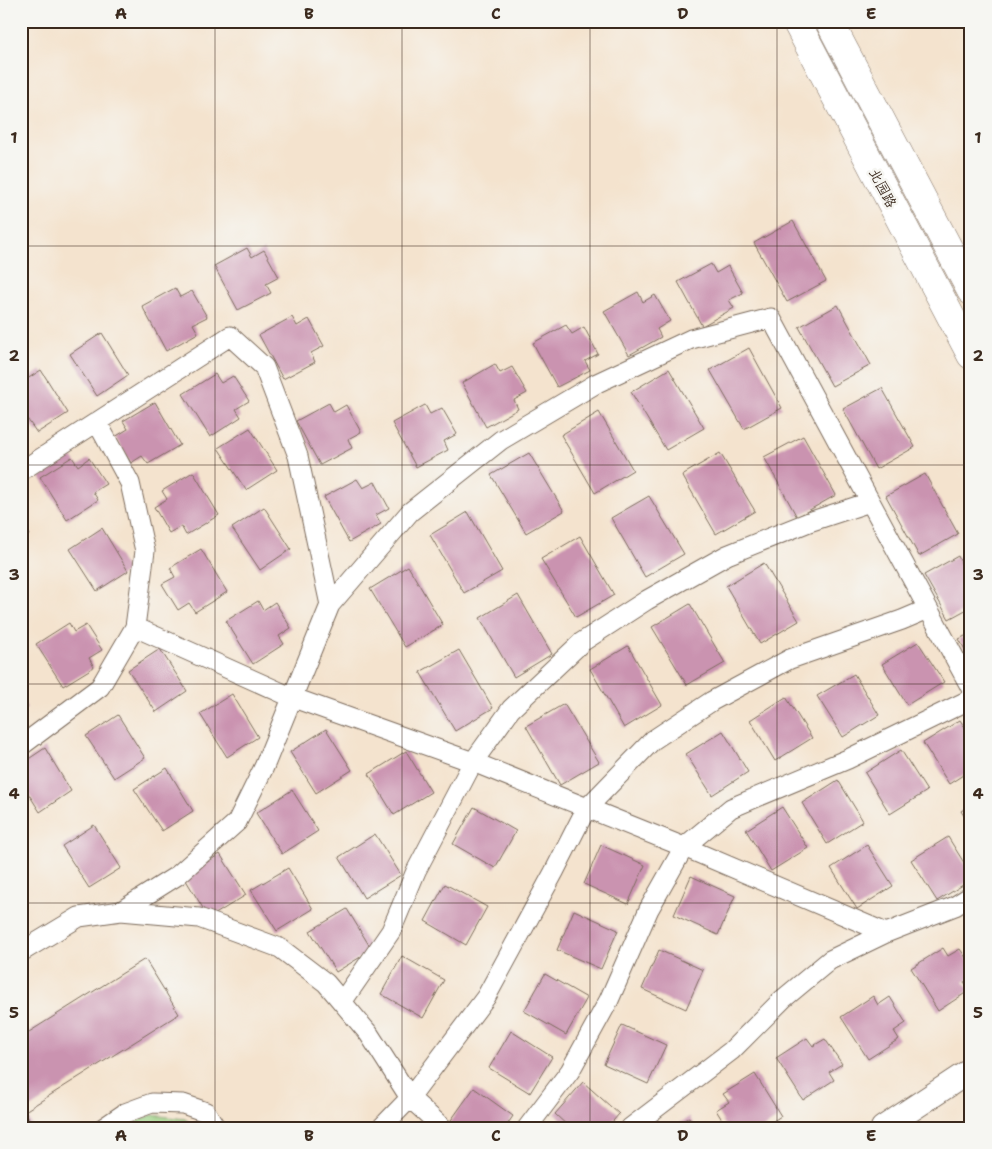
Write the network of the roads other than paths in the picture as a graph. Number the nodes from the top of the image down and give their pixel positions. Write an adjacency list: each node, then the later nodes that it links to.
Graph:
1 (796, 21): 4 (main road, 北园路)
2 (829, 21): 3 (main road)
3 (971, 291)
4 (971, 355)
5 (97, 422): 6 (street); 8 (street); 10 (street)
6 (21, 471)
7 (870, 502): 8 (street); 9 (street); 15 (street)
8 (330, 605): 12 (street)
9 (928, 609): 11 (street); 16 (street)
10 (135, 627): 12 (street); 14 (street)
11 (971, 688)
12 (291, 697): 15 (street); 19 (street)
13 (971, 699): 17 (street)
14 (21, 746)
15 (473, 762): 16 (street); 22 (street)
16 (586, 809): 17 (street); 24 (street)
17 (684, 847): 20 (street); 29 (street)
18 (971, 896): 20 (street)
19 (121, 912): 21 (street); 22 (street)
20 (886, 933): 30 (street)
21 (21, 952)
22 (342, 1002): 24 (street)
23 (971, 1070): 31 (street)
24 (410, 1098): 27 (street); 28 (street)
25 (103, 1128): 26 (street)
26 (216, 1128)
27 (381, 1128)
28 (443, 1128)
29 (527, 1128)
30 (630, 1128)
31 (883, 1128)

